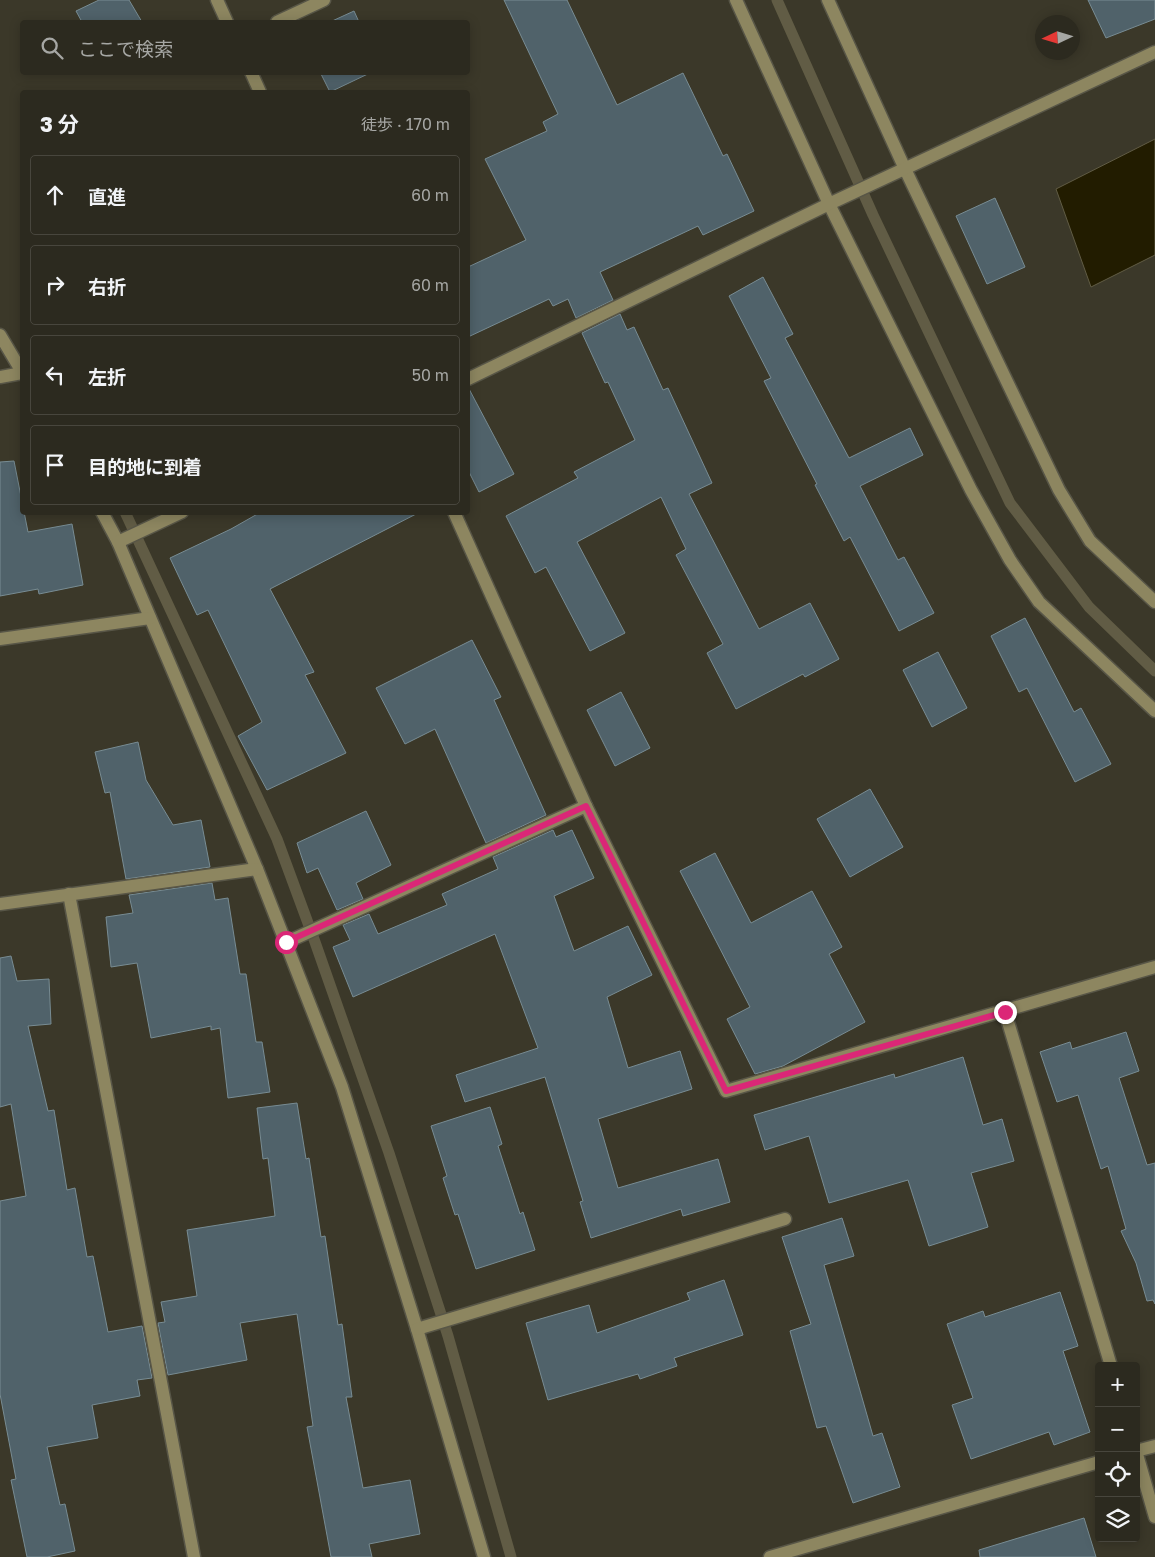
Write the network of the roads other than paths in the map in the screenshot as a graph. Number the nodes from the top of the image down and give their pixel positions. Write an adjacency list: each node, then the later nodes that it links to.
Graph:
1 (217, 0): 5 (street)
2 (324, 0): 6 (street)
3 (736, 0): 11 (street)
4 (828, 0): 10 (street)
5 (226, 20)
6 (281, 20)
7 (1155, 52): 10 (street)
8 (252, 75): 9 (street)
9 (259, 90)
10 (905, 169): 11 (street); 21 (street)
11 (829, 204): 16 (street); 24 (street)
12 (0, 335): 13 (street)
13 (20, 369)
14 (20, 372): 15 (street)
15 (0, 377)
16 (470, 378)
17 (104, 515): 20 (street)
18 (176, 515): 20 (street)
19 (455, 515): 25 (street)
20 (118, 542): 22 (street)
21 (1155, 602)
22 (150, 618): 23 (street); 26 (street)
23 (0, 639)
24 (1155, 711)
25 (586, 806): 29 (street); 31 (street)
26 (257, 869): 27 (street); 29 (street)
27 (69, 894): 28 (street); 40 (street)
28 (0, 904)
29 (286, 942): 33 (street)
30 (1155, 968): 31 (street)
31 (1005, 1012): 34 (street)
32 (786, 1219): 33 (street)
33 (417, 1329): 41 (street)
34 (1110, 1362)
35 (1155, 1446): 36 (street)
36 (1140, 1450)
37 (1136, 1452): 39 (street)
38 (1095, 1463): 42 (street)
39 (1155, 1517)
40 (194, 1557)
41 (484, 1557)
42 (770, 1557)

